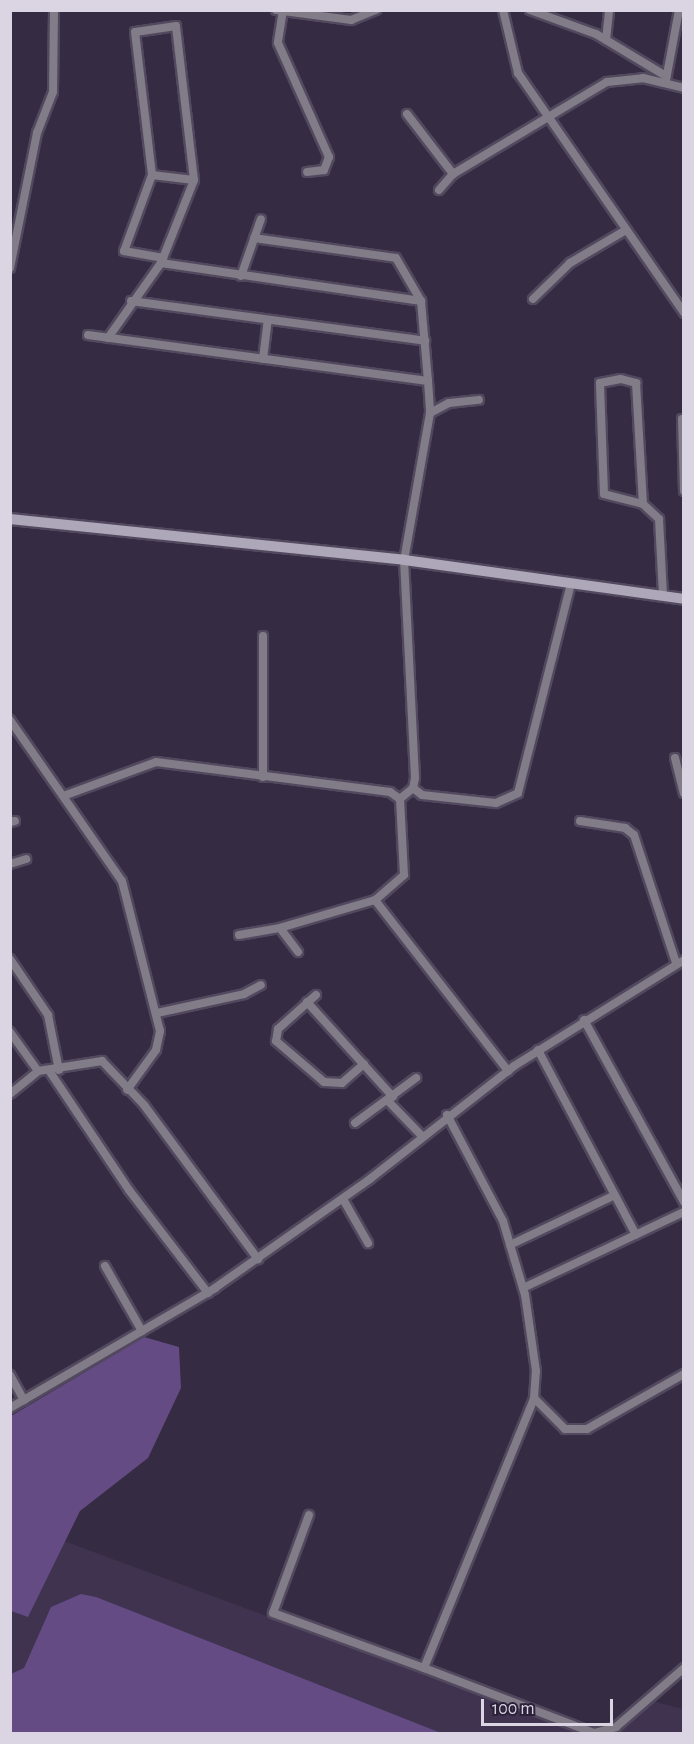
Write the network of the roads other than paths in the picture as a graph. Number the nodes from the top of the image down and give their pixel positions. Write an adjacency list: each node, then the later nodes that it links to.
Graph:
1 (54, 10): 22 (street)
2 (376, 10): 7 (street)
3 (503, 10): 12 (street)
4 (530, 10): 8 (street)
5 (609, 10): 8 (street)
6 (679, 10): 9 (street)
7 (281, 12): 13 (street)
8 (606, 40): 9 (street)
9 (666, 79): 10 (street); 12 (street)
10 (684, 88)
11 (407, 114): 14 (street)
12 (548, 119): 14 (street); 19 (street)
13 (306, 172)
14 (453, 174): 17 (street)
15 (152, 175): 16 (street); 16 (street); 21 (street)
16 (194, 180): 21 (street)
17 (439, 190)
18 (261, 219): 20 (street)
19 (626, 230): 24 (street); 27 (street)
20 (254, 238): 23 (street); 26 (street)
21 (162, 261): 23 (street); 25 (street)
22 (10, 268)
23 (241, 276): 26 (street)
24 (533, 299)
25 (131, 301): 28 (street); 30 (street)
26 (421, 301): 31 (street)
27 (684, 313)
28 (268, 320): 31 (street); 32 (street)
29 (88, 335): 30 (street)
30 (108, 338): 32 (street)
31 (425, 341): 33 (street)
32 (263, 359): 33 (street)
33 (428, 381): 35 (street)
34 (479, 400): 35 (street)
35 (430, 413): 42 (street)
36 (682, 419): 37 (street)
37 (683, 435): 38 (street)
38 (683, 465): 39 (street)
39 (684, 491)
40 (643, 504): 40 (street); 44 (street)
41 (10, 519): 42 (street)
42 (404, 560): 43 (street); 50 (street)
43 (571, 584): 44 (street); 50 (street)
44 (663, 596): 45 (street)
45 (684, 599)
46 (263, 636): 49 (street)
47 (10, 720): 52 (street)
48 (675, 758): 51 (street)
49 (263, 777): 52 (street); 53 (street)
50 (413, 788): 53 (street)
51 (684, 793)
52 (66, 795): 66 (street)
53 (400, 799): 57 (street)
54 (579, 821): 62 (street)
55 (26, 859): 56 (street)
56 (10, 864)
57 (375, 900): 58 (street); 73 (street)
58 (280, 928): 59 (street); 60 (street)
59 (239, 935)
60 (298, 952)
61 (10, 959): 72 (street)
62 (680, 962): 67 (street)
63 (261, 985): 66 (street)
64 (316, 995): 65 (street)
65 (307, 1002): 70 (street); 70 (street)
66 (157, 1013): 75 (street)
67 (584, 1020): 69 (street); 83 (street)
68 (10, 1032): 71 (street)
69 (538, 1050): 73 (street); 81 (street)
70 (364, 1064): 77 (street)
71 (38, 1071): 72 (street); 76 (street)
72 (55, 1071): 75 (street); 91 (street)
73 (508, 1071): 78 (street)
74 (416, 1078): 77 (street)
75 (127, 1090): 88 (street)
76 (10, 1094)
77 (391, 1099): 79 (street); 80 (street)
78 (447, 1115): 80 (street); 87 (street)
79 (355, 1123)
80 (421, 1136): 82 (street)
81 (615, 1195): 85 (street); 87 (street)
82 (343, 1198): 86 (street); 88 (street)
83 (684, 1202)
84 (684, 1212): 85 (street)
85 (636, 1235): 90 (street)
86 (368, 1243)
87 (510, 1245): 90 (street)
88 (258, 1259): 91 (street)
89 (105, 1266): 92 (street)
90 (524, 1288): 95 (street)
91 (208, 1293): 92 (street)
92 (142, 1331): 96 (street)
93 (684, 1374): 95 (street)
94 (10, 1375): 96 (street)
95 (534, 1398): 99 (street)
96 (24, 1400): 97 (street)
97 (10, 1407)
98 (309, 1515): 99 (street)
99 (424, 1668): 100 (street)
100 (684, 1668)

